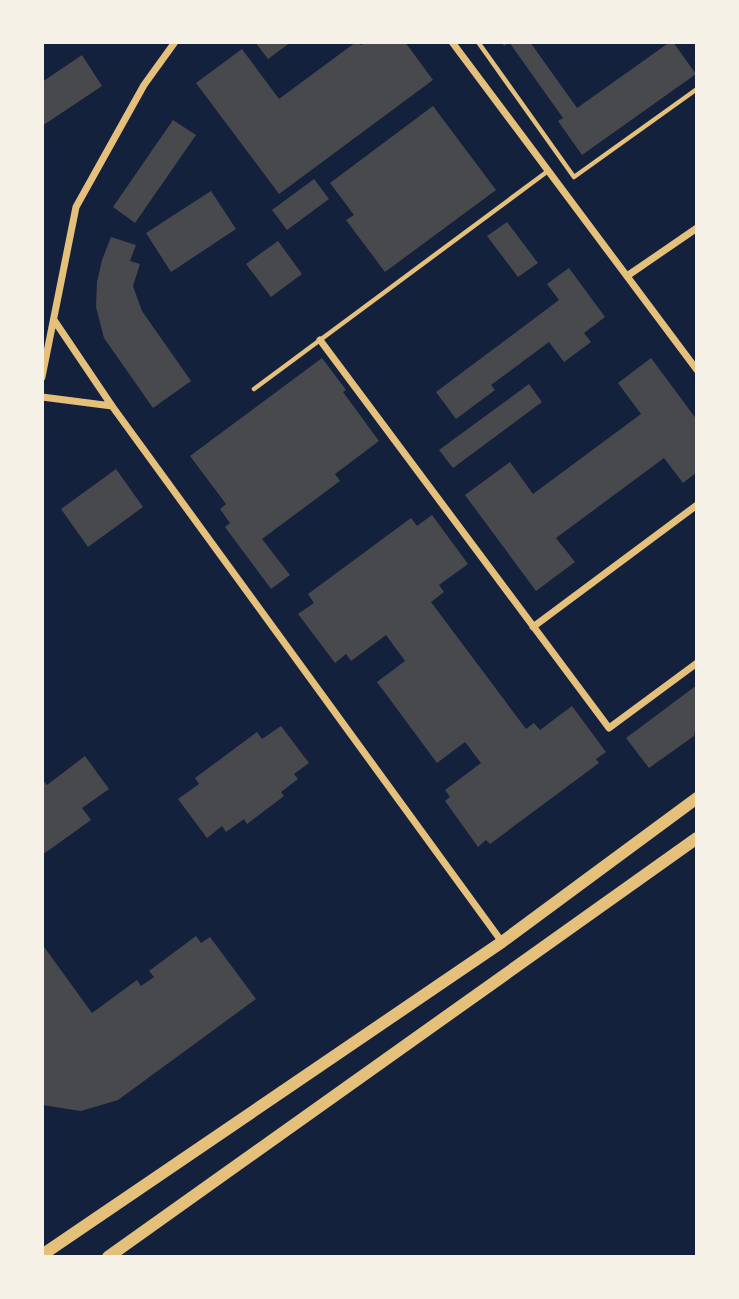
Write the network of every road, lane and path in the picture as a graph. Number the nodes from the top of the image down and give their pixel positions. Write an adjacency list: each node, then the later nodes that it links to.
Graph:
1 (175, 42): 8 (street)
2 (453, 42): 5 (street)
3 (478, 42): 4 (lane)
4 (697, 89)
5 (548, 171): 7 (street); 9 (lane)
6 (697, 228): 7 (street)
7 (627, 276): 10 (street)
8 (54, 320): 11 (street); 14 (street)
9 (320, 340): 12 (lane); 16 (street)
10 (697, 370)
11 (42, 377)
12 (254, 389)
13 (42, 397): 14 (street)
14 (112, 407): 20 (street)
15 (697, 505): 16 (street)
16 (533, 627): 17 (street)
17 (697, 663)
18 (697, 797): 20 (main road)
19 (697, 838): 22 (main road)
20 (502, 942): 21 (main road)
21 (42, 1255)
22 (108, 1257)

